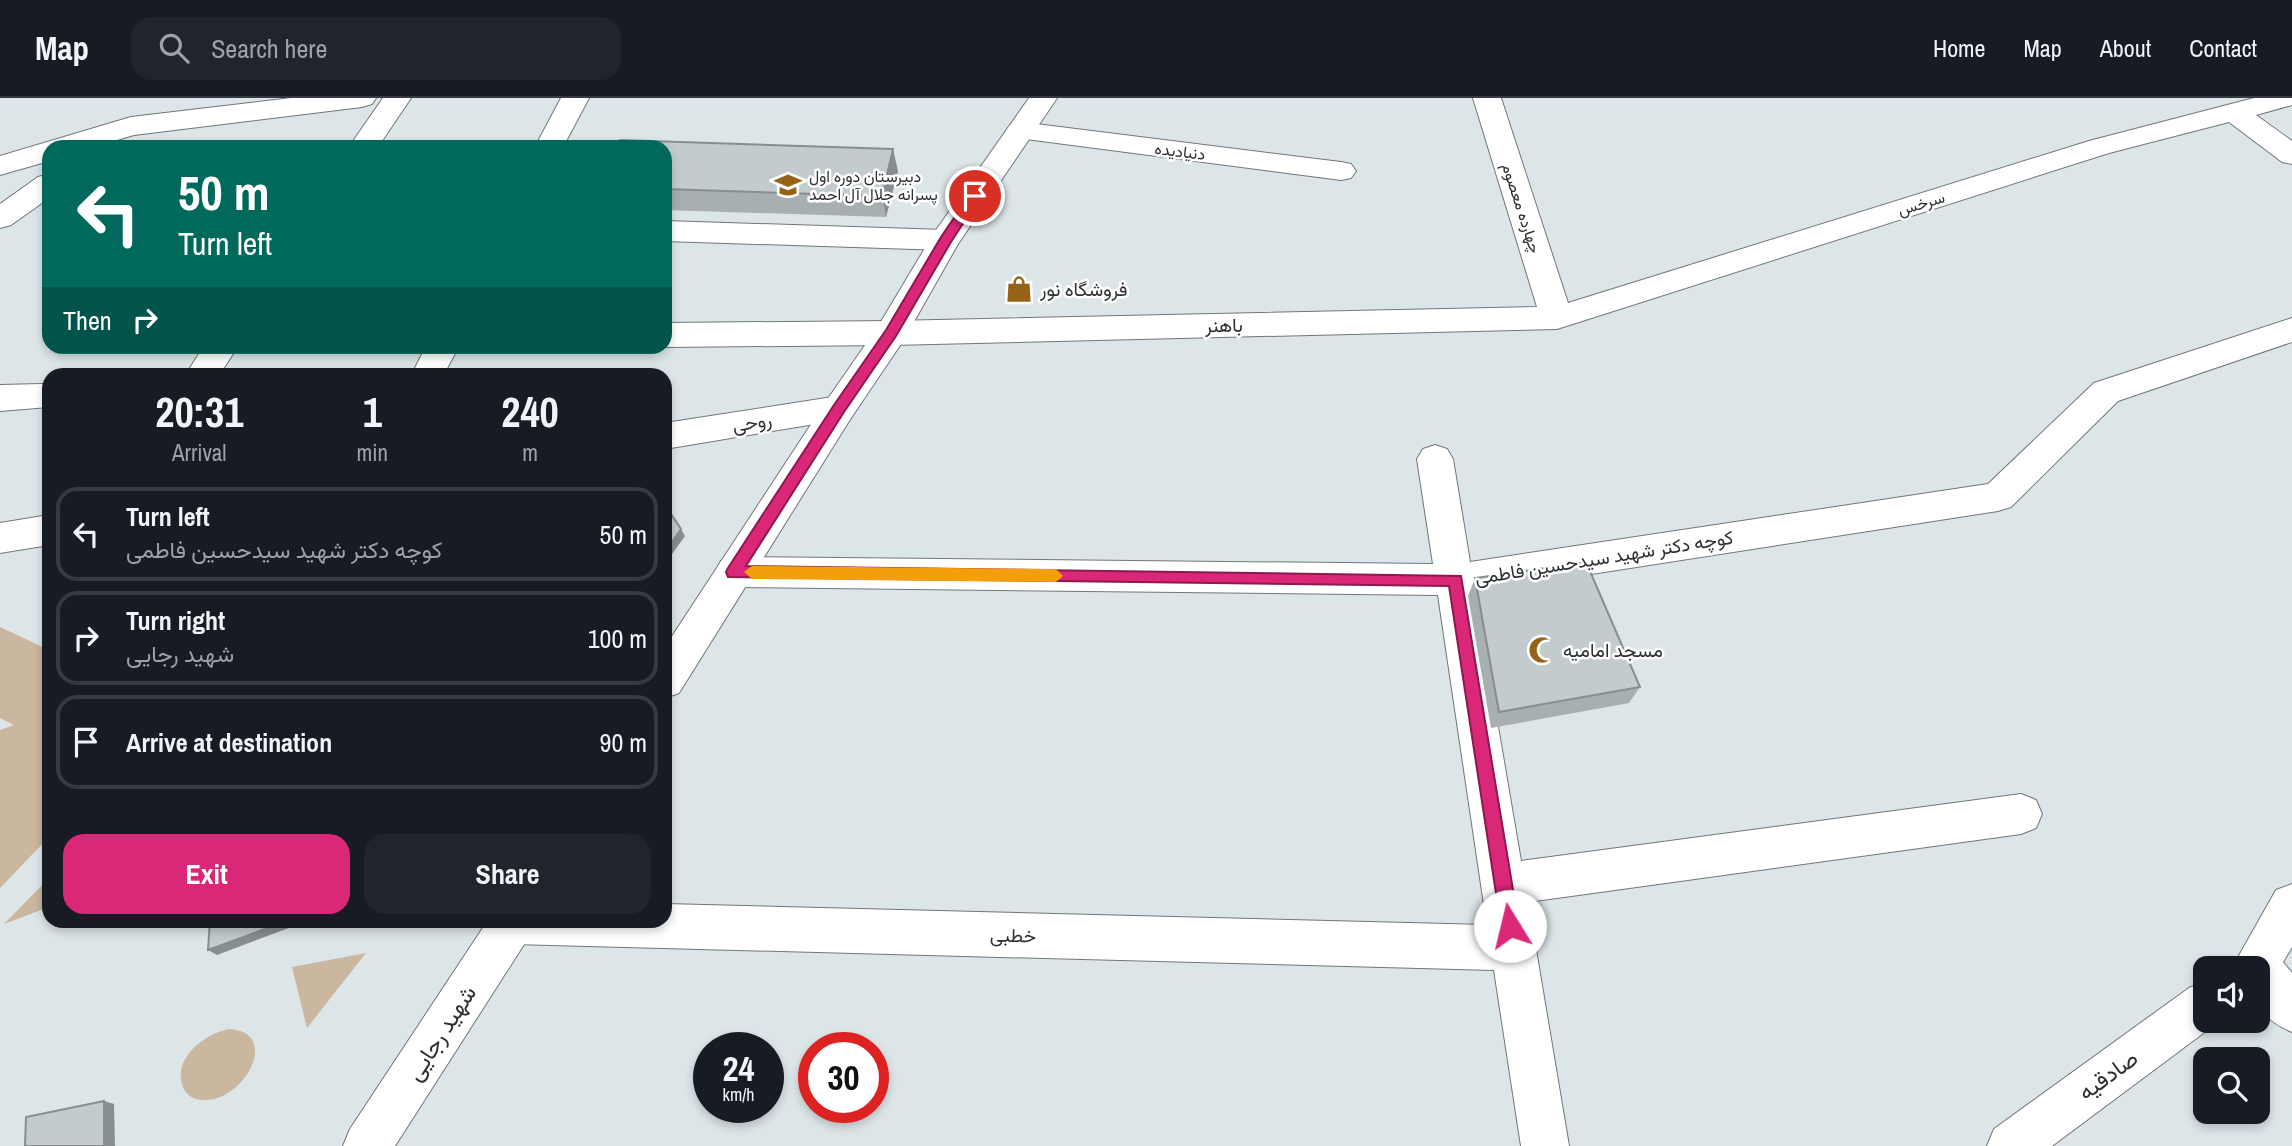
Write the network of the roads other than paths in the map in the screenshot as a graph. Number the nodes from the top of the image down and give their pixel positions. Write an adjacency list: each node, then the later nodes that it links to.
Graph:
1 (362, 98): 8 (street)
2 (397, 98): 12 (street)
3 (575, 98): 13 (street)
4 (1043, 98): 9 (street)
5 (1487, 98): 23 (street, چهارده معصوم)
6 (2287, 98): 7 (street, سرخس)
7 (2234, 112): 15 (street); 23 (street, سرخس)
8 (131, 126): 10 (street); 11 (street)
9 (1020, 131): 17 (street, دنیادیده); 22 (street)
10 (85, 140)
11 (112, 140)
12 (368, 140)
13 (553, 140)
14 (42, 153): 16 (street)
15 (2292, 155)
16 (0, 166)
17 (1340, 171)
18 (42, 189): 19 (street)
19 (0, 219): 20 (street)
20 (42, 220)
21 (672, 231): 22 (street)
22 (945, 240): 25 (street)
23 (1557, 318): 25 (street, باهنر)
24 (2292, 330): 35 (street, کوچه دکتر شهید سیدحسین فاطمی)
25 (891, 333): 26 (street, باهنر); 29 (street)
26 (672, 335)
27 (42, 397): 28 (street)
28 (0, 398)
29 (839, 408): 30 (street, روحی); 34 (street)
30 (672, 435)
31 (1434, 459): 35 (street)
32 (42, 531): 33 (street)
33 (0, 538)
34 (734, 572): 35 (street, کوچه دکتر شهید سیدحسین فاطمی); 36 (street)
35 (1455, 580): 38 (street)
36 (672, 670)
37 (2021, 814): 38 (street)
38 (1504, 884): 42 (street)
39 (2292, 905): 43 (street)
40 (672, 925): 42 (street, خطبی)
41 (508, 928): 47 (street, شهید رجایی)
42 (1514, 948): 48 (street)
43 (2262, 956)
44 (2270, 983): 45 (street)
45 (2292, 1009)
46 (2193, 1013): 49 (street, صادقیه)
47 (367, 1146)
48 (1545, 1146)
49 (2011, 1146)

